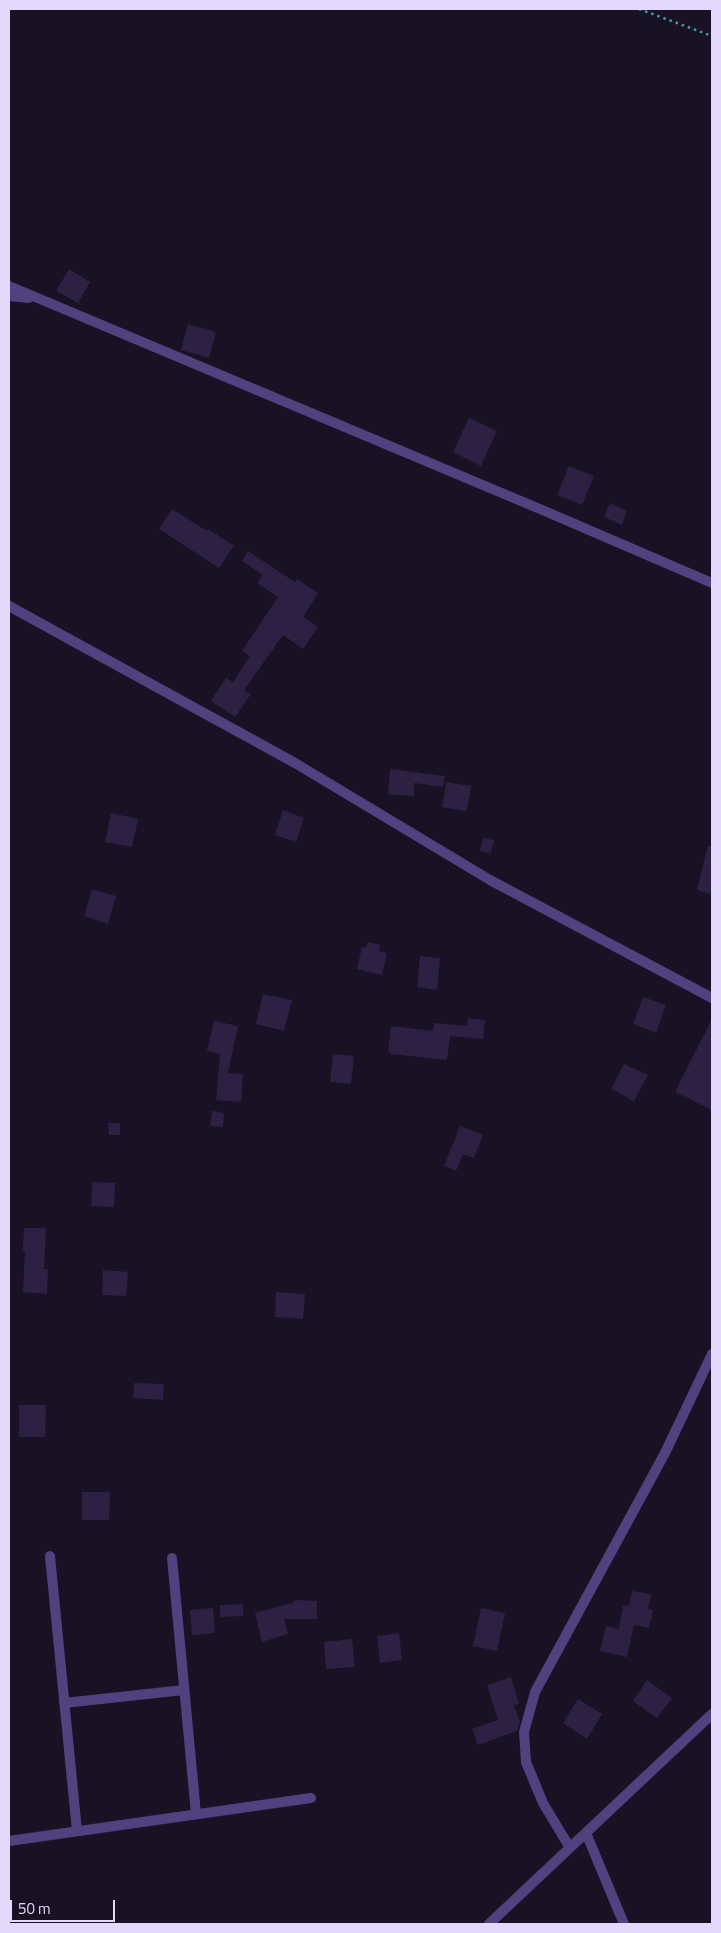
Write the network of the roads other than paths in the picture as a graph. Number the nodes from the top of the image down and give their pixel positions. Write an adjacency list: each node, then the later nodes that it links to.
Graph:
1 (9, 286): 3 (street)
2 (9, 296): 3 (street)
3 (35, 298): 4 (street)
4 (712, 583)
5 (9, 606): 6 (street)
6 (712, 998)
7 (712, 1354): 18 (street)
8 (50, 1556): 11 (street)
9 (172, 1558): 10 (street)
10 (184, 1690): 11 (street); 14 (street)
11 (64, 1703): 15 (street)
12 (712, 1714): 16 (street)
13 (311, 1798): 14 (street)
14 (196, 1814): 15 (street)
15 (77, 1832): 17 (street)
16 (586, 1833): 18 (street); 20 (street)
17 (9, 1842)
18 (570, 1848): 19 (street)
19 (489, 1924)
20 (624, 1924)

